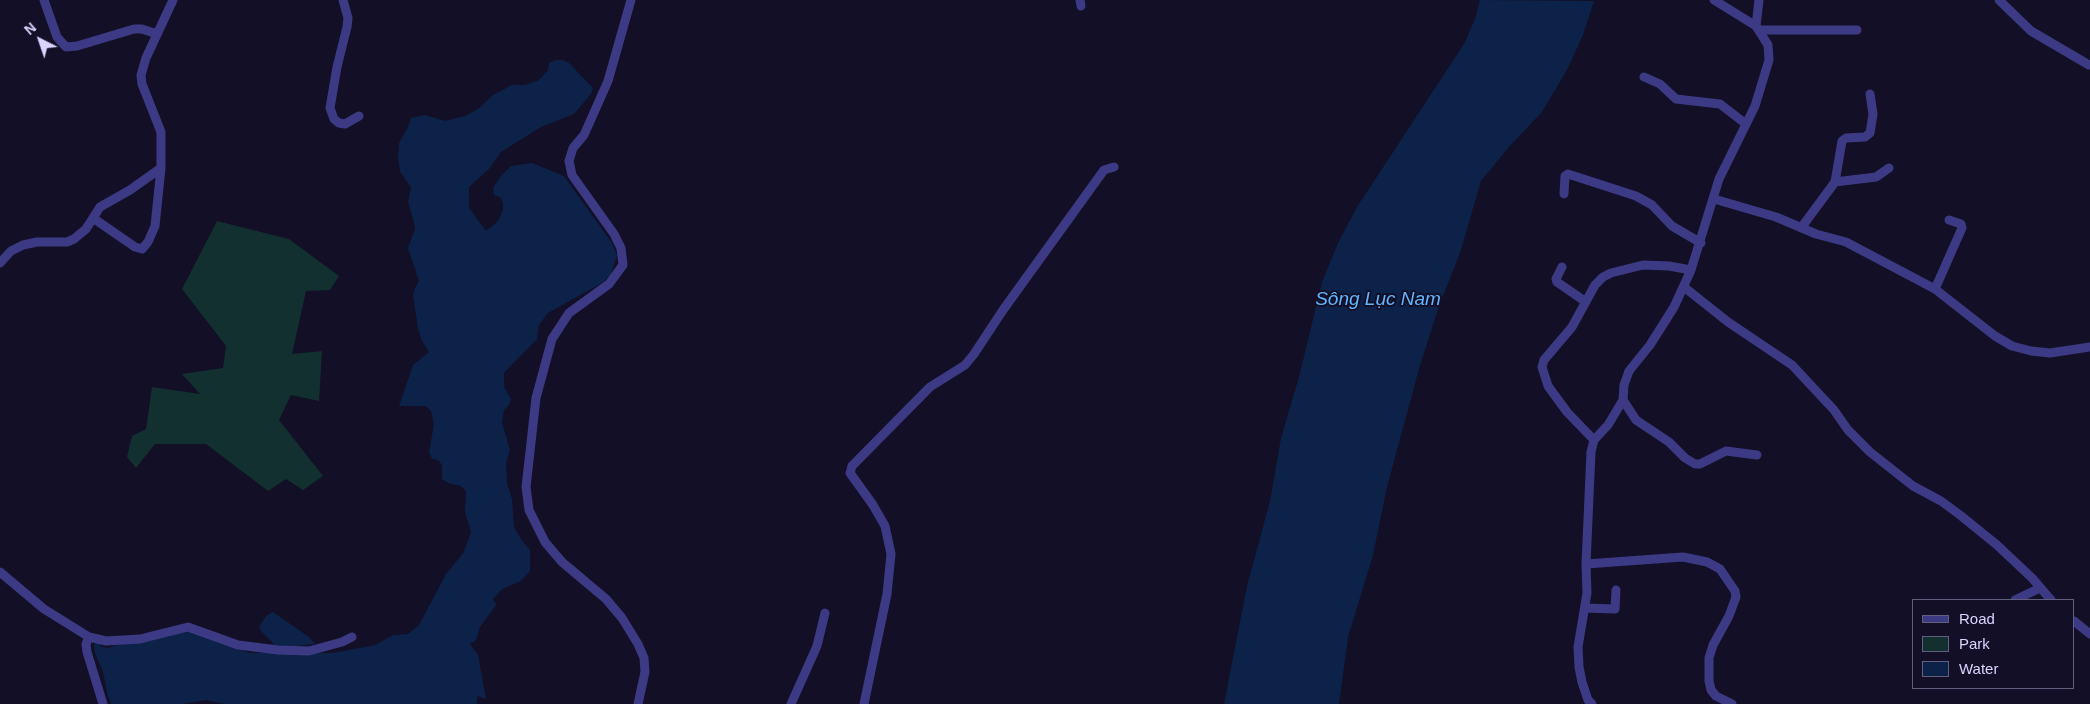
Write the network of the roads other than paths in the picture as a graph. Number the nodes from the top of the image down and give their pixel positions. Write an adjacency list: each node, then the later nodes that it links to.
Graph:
1 (44, 0): 10 (street)
2 (173, 0): 10 (street)
3 (343, 0): 14 (street)
4 (631, 0): 50 (street)
5 (1714, 0): 8 (street)
6 (1759, 0): 8 (street)
7 (1999, 0): 11 (street)
8 (1758, 28): 9 (street); 15 (street)
9 (1858, 30)
10 (157, 34): 17 (street)
11 (2089, 65)
12 (1644, 77): 15 (street)
13 (1870, 94): 19 (street)
14 (359, 116)
15 (1746, 124): 21 (street)
16 (1114, 167): 52 (street)
17 (161, 168): 22 (street); 22 (street)
18 (1889, 168): 19 (street)
19 (1835, 182): 24 (street)
20 (1564, 194): 25 (street)
21 (1714, 199): 24 (street); 25 (street)
22 (93, 218): 26 (street)
23 (1949, 220): 30 (street)
24 (1801, 228): 30 (street)
25 (1701, 242): 28 (street)
26 (0, 262)
27 (1562, 267): 31 (street)
28 (1691, 270): 29 (street); 31 (street)
29 (1684, 287): 33 (street); 38 (street)
30 (1934, 289): 32 (street)
31 (1586, 302): 34 (street)
32 (2090, 347)
33 (1623, 400): 34 (street); 35 (street)
34 (1594, 440): 36 (street)
35 (1757, 455)
36 (1586, 564): 42 (street); 53 (street)
37 (0, 572): 46 (street)
38 (2040, 588): 40 (street); 41 (street)
39 (1616, 590): 42 (street)
40 (2017, 599)
41 (2050, 599)
42 (1585, 608): 48 (street)
43 (825, 613): 51 (street)
44 (2075, 622): 45 (street)
45 (2090, 634)
46 (89, 636): 47 (street); 49 (street)
47 (352, 637)
48 (1588, 703)
49 (103, 704)
50 (638, 704)
51 (791, 704)
52 (864, 704)
53 (1732, 704)

